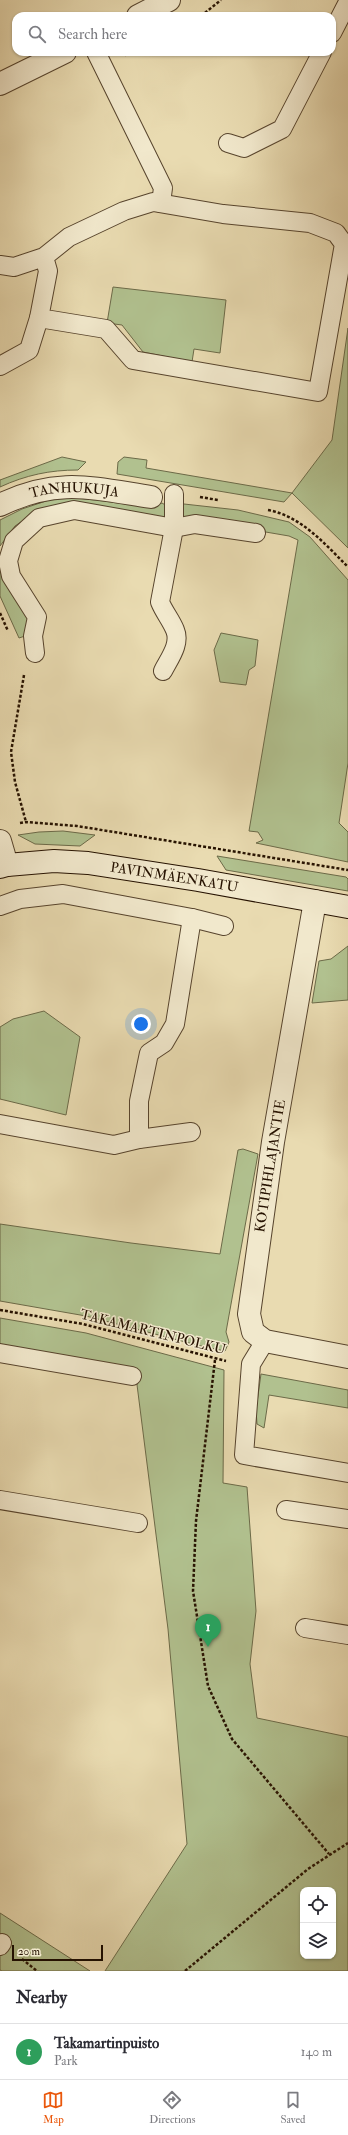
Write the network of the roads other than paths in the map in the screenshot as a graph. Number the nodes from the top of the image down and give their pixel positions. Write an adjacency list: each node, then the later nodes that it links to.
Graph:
1 (169, 0): 3 (street)
2 (348, 2): 4 (lane)
3 (146, 12)
4 (336, 25)
5 (57, 56): 8 (street)
6 (98, 56): 10 (lane)
7 (320, 56): 9 (lane)
8 (0, 84)
9 (228, 143)
10 (161, 203): 11 (lane); 13 (lane)
11 (44, 257): 12 (lane); 13 (lane)
12 (0, 265)
13 (39, 318): 14 (lane)
14 (0, 366)
15 (174, 494): 18 (lane)
16 (151, 497): 17 (street, TANHUKUJA)
17 (0, 504)
18 (174, 528): 19 (lane); 20 (lane); 21 (lane)
19 (256, 533)
20 (35, 652)
21 (163, 671)
22 (7, 833): 23 (street)
23 (3, 866): 24 (street, PAVINMÄENKATU)
24 (315, 901): 26 (street, PAVINMÄENKATU); 32 (street, KOTIPIHLAJANTIE)
25 (0, 906): 27 (lane)
26 (348, 907)
27 (192, 918): 28 (lane); 31 (lane)
28 (224, 926)
29 (0, 1124): 31 (lane)
30 (191, 1132): 31 (lane)
31 (139, 1139)
32 (265, 1341): 34 (street); 36 (lane)
33 (0, 1352): 35 (lane)
34 (348, 1357)
35 (132, 1376)
36 (348, 1473)
37 (0, 1500): 40 (lane)
38 (286, 1510): 39 (lane)
39 (348, 1519)
40 (138, 1523)
41 (305, 1628): 42 (lane)
42 (348, 1635)

